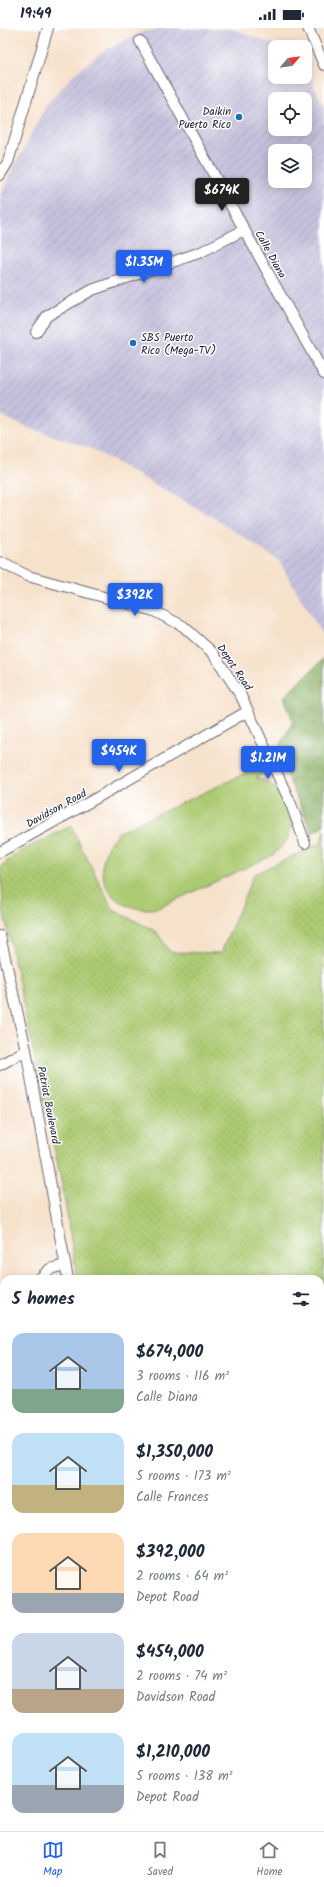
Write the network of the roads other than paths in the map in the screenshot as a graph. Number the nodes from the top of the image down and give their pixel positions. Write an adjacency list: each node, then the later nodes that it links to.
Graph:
1 (48, 28): 5 (street)
2 (308, 28): 4 (street)
3 (140, 41): 6 (street, Calle Diana)
4 (324, 64)
5 (0, 175)
6 (244, 230): 7 (street); 8 (street, Calle Diana)
7 (36, 332)
8 (324, 374)
9 (0, 562): 10 (street, Depot Road)
10 (248, 711): 11 (street, Depot Road); 12 (street, Davidson Road)
11 (304, 843)
12 (0, 852)
13 (0, 936): 14 (street, Patriot Boulevard)
14 (26, 1050): 15 (street); 16 (street, Patriot Boulevard)
15 (0, 1065)
16 (65, 1265): 17 (street); 18 (street, Patriot Boulevard)
17 (44, 1275)
18 (67, 1275)

